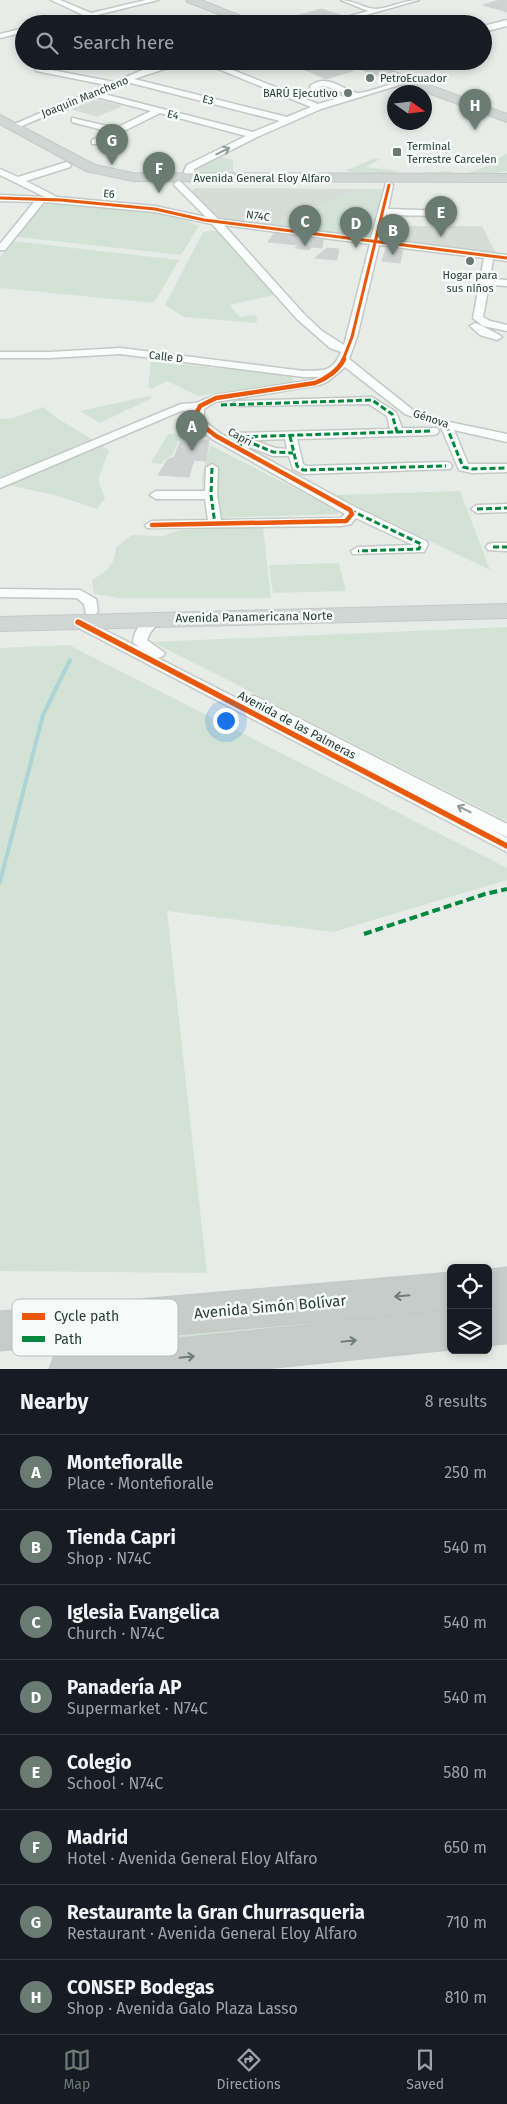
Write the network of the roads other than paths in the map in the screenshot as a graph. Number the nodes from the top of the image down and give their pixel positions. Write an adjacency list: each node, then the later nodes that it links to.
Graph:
1 (54, 0): 8 (street)
2 (155, 0): 8 (street)
3 (191, 0): 9 (main road)
4 (211, 0): 10 (main road)
5 (344, 0): 7 (street)
6 (416, 0): 7 (street)
7 (375, 11): 11 (street)
8 (91, 15)
9 (239, 15)
10 (246, 15)
11 (360, 15)
12 (507, 22): 13 (main road)
13 (492, 26)
14 (15, 32): 15 (street)
15 (0, 36)
16 (39, 70): 22 (street)
17 (152, 70): 20 (street, Joaquin Mancheno)
18 (225, 70): 26 (street)
19 (384, 70): 21 (main road)
20 (127, 80): 22 (street, Joaquin Mancheno); 32 (street, E3)
21 (412, 80): 24 (street); 27 (main road); 29 (main road)
22 (114, 85): 23 (street, Joaquin Mancheno)
23 (93, 94): 28 (street, E4); 33 (street, Joaquin Mancheno)
24 (358, 96): 25 (street); 25 (street)
25 (344, 100): 26 (street)
26 (318, 108): 32 (street)
27 (507, 110)
28 (158, 111): 35 (street); 36 (street, E4)
29 (507, 118)
30 (0, 119): 33 (main road, Avenida General Eloy Alfaro)
31 (75, 120): 35 (street)
32 (288, 120): 36 (street)
33 (14, 126): 44 (main road, Avenida General Eloy Alfaro)
34 (0, 130): 38 (main road, Avenida General Eloy Alfaro)
35 (117, 131): 37 (street)
36 (254, 135): 44 (street, one-way to 36)
37 (95, 142)
38 (66, 165): 43 (street); 44 (main road, Avenida General Eloy Alfaro)
39 (0, 172): 43 (street)
40 (507, 172): 42 (main road)
41 (507, 178): 42 (main road, Avenida General Eloy Alfaro)
42 (480, 179): 44 (main road, Avenida General Eloy Alfaro)
43 (16, 181): 48 (street)
44 (184, 181): 45 (main road, Avenida General Eloy Alfaro); 52 (street)
45 (389, 185): 46 (main road, Avenida General Eloy Alfaro); 50 (street)
46 (507, 185)
47 (0, 198): 49 (street, E6)
48 (61, 200): 49 (street, E6); 52 (street, E6)
49 (40, 201): 54 (street)
50 (382, 212): 51 (street); 55 (street)
51 (446, 214)
52 (214, 220): 55 (street, N74C); 66 (street, Génova)
53 (0, 236): 54 (street)
54 (11, 237): 56 (street)
55 (375, 240): 57 (street, N74C); 66 (street)
56 (2, 248)
57 (489, 258): 58 (street, N74C); 59 (street); 60 (street)
58 (507, 258)
59 (506, 270)
60 (484, 282): 61 (street); 62 (street)
61 (507, 283)
62 (479, 319): 63 (street); 64 (street)
63 (507, 328)
64 (497, 337)
65 (0, 355): 67 (street, Calle D)
66 (345, 355): 67 (street); 70 (street, Génova)
67 (331, 373): 69 (street)
68 (221, 405): 72 (street)
69 (198, 407): 75 (street, Capri); 82 (street)
70 (446, 425): 74 (street, Génova); 81 (street)
71 (433, 431): 72 (street)
72 (397, 432): 73 (street)
73 (290, 436): 75 (street); 76 (street)
74 (507, 438)
75 (236, 441): 76 (street); 87 (street, Capri)
76 (293, 453): 78 (street)
77 (488, 456): 81 (street)
78 (446, 466)
79 (212, 468): 84 (street)
80 (507, 468): 81 (street)
81 (492, 469)
82 (0, 484)
83 (156, 495): 84 (street)
84 (211, 495): 88 (street)
85 (507, 508): 86 (street)
86 (477, 509)
87 (350, 510): 88 (street); 90 (street, Capri)
88 (215, 524): 89 (street)
89 (152, 525)
90 (358, 551)
91 (0, 593): 95 (street)
92 (507, 601): 95 (main road, Avenida Panamericana Norte)
93 (507, 611): 96 (main road, Avenida Panamericana Norte)
94 (0, 613): 95 (main road, Avenida Panamericana Norte)
95 (85, 616): 96 (main road, Avenida Panamericana Norte); 97 (main road, Avenida Panamericana Norte); 99 (street, Avenida de las Palmeras)
96 (153, 620): 98 (street, Avenida de las Palmeras, one-way to 96)
97 (0, 624)
98 (507, 831)
99 (507, 846)
100 (507, 1286): 101 (highway)
101 (492, 1288)
102 (447, 1292): 103 (highway, Avenida Simón Bolívar, one-way to 103)
103 (178, 1316)
104 (507, 1324): 105 (highway)
105 (492, 1326)
106 (447, 1330): 107 (highway, one-way to 106)
107 (69, 1369)

